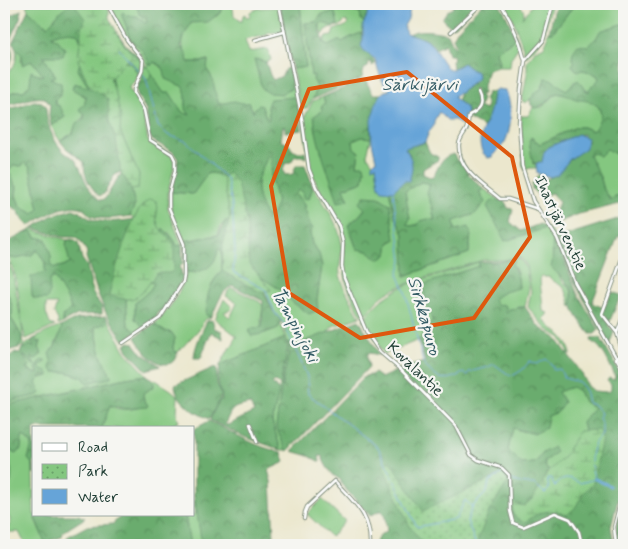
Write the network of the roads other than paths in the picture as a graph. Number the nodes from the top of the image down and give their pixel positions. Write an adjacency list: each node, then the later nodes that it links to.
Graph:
1 (107, 4): 15 (street)
2 (278, 4): 6 (street, Kovalantie)
3 (481, 4): 7 (street)
4 (500, 4): 9 (street, Ihastjärventie)
5 (554, 4): 9 (street)
6 (284, 32): 8 (street); 25 (street, Kovalantie)
7 (451, 32)
8 (255, 40)
9 (525, 61): 11 (street, Ihastjärventie)
10 (479, 92): 11 (street)
11 (539, 210): 17 (street, Ihastjärventie)
12 (624, 254): 14 (street)
13 (624, 314): 14 (street)
14 (617, 333): 16 (street)
15 (124, 343)
16 (624, 353): 17 (street)
17 (616, 359): 18 (street, Ihastjärventie)
18 (624, 372)
19 (250, 424): 20 (street)
20 (257, 442)
21 (624, 487): 26 (street)
22 (304, 518): 24 (street)
23 (624, 543): 27 (street)
24 (370, 545)
25 (582, 545)
26 (616, 545)
27 (621, 545)

